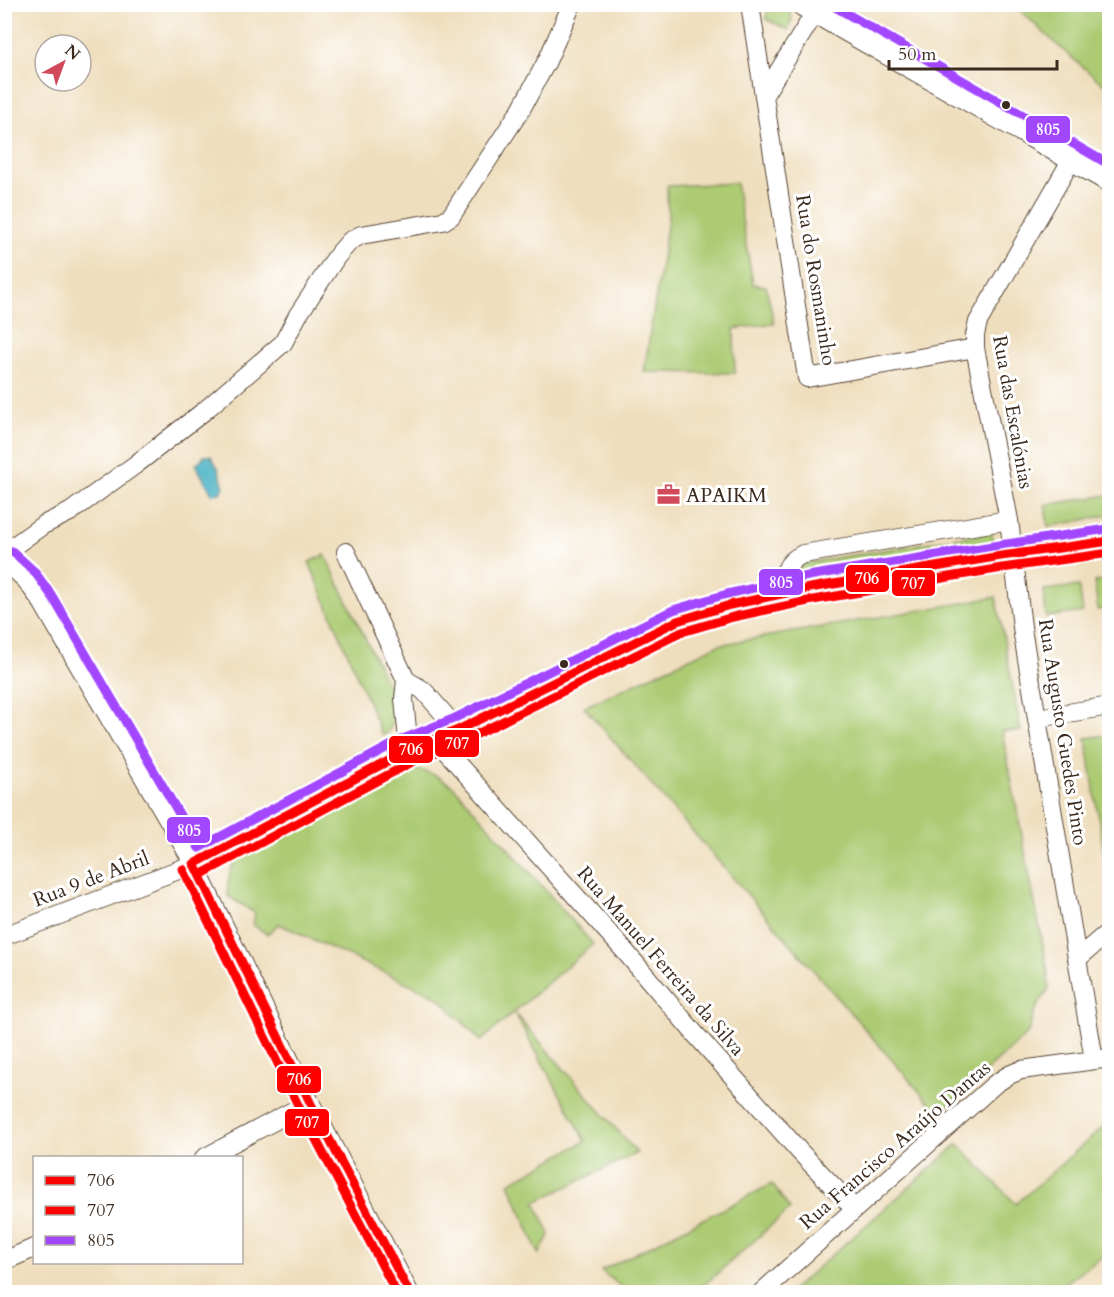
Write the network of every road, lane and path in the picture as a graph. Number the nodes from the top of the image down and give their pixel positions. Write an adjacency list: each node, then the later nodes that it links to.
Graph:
1 (572, 4): 11 (street)
2 (750, 4): 4 (street, Rua do Rosmaninho)
3 (811, 8): 4 (street); 5 (street)
4 (764, 95): 7 (street, Rua do Rosmaninho)
5 (1072, 159): 6 (street); 7 (street, Rua das Escalónias)
6 (1110, 179)
7 (975, 348): 8 (street, Rua das Escalónias)
8 (1009, 520): 12 (street, Rua das Escalónias); 14 (street)
9 (1110, 541): 12 (street, Rua 9 de Abril)
10 (346, 552): 15 (street)
11 (4, 553)
12 (1013, 554): 14 (street, Rua 9 de Abril); 17 (street, Rua Augusto Guedes Pinto)
13 (4, 560): 21 (street)
14 (788, 591): 18 (street, Rua 9 de Abril)
15 (406, 680): 18 (street); 20 (street)
16 (1110, 706): 17 (street)
17 (1038, 718): 24 (street, Rua Augusto Guedes Pinto)
18 (458, 730): 19 (street, Rua 9 de Abril)
19 (436, 740): 20 (street, Rua 9 de Abril); 28 (street, Rua Manuel Ferreira da Silva)
20 (409, 750): 21 (street, Rua 9 de Abril)
21 (194, 864): 23 (street, Rua 9 de Abril); 26 (street)
22 (1110, 931): 24 (street)
23 (4, 936)
24 (1078, 958): 25 (street, Rua Augusto Guedes Pinto)
25 (1102, 1059): 28 (street, Rua Francisco Araújo Dantas)
26 (310, 1102): 27 (street); 31 (street)
27 (208, 1156)
28 (855, 1209): 32 (street, Rua Francisco Araújo Dantas)
29 (33, 1248): 30 (street)
30 (4, 1261)
31 (409, 1293)
32 (762, 1293)

